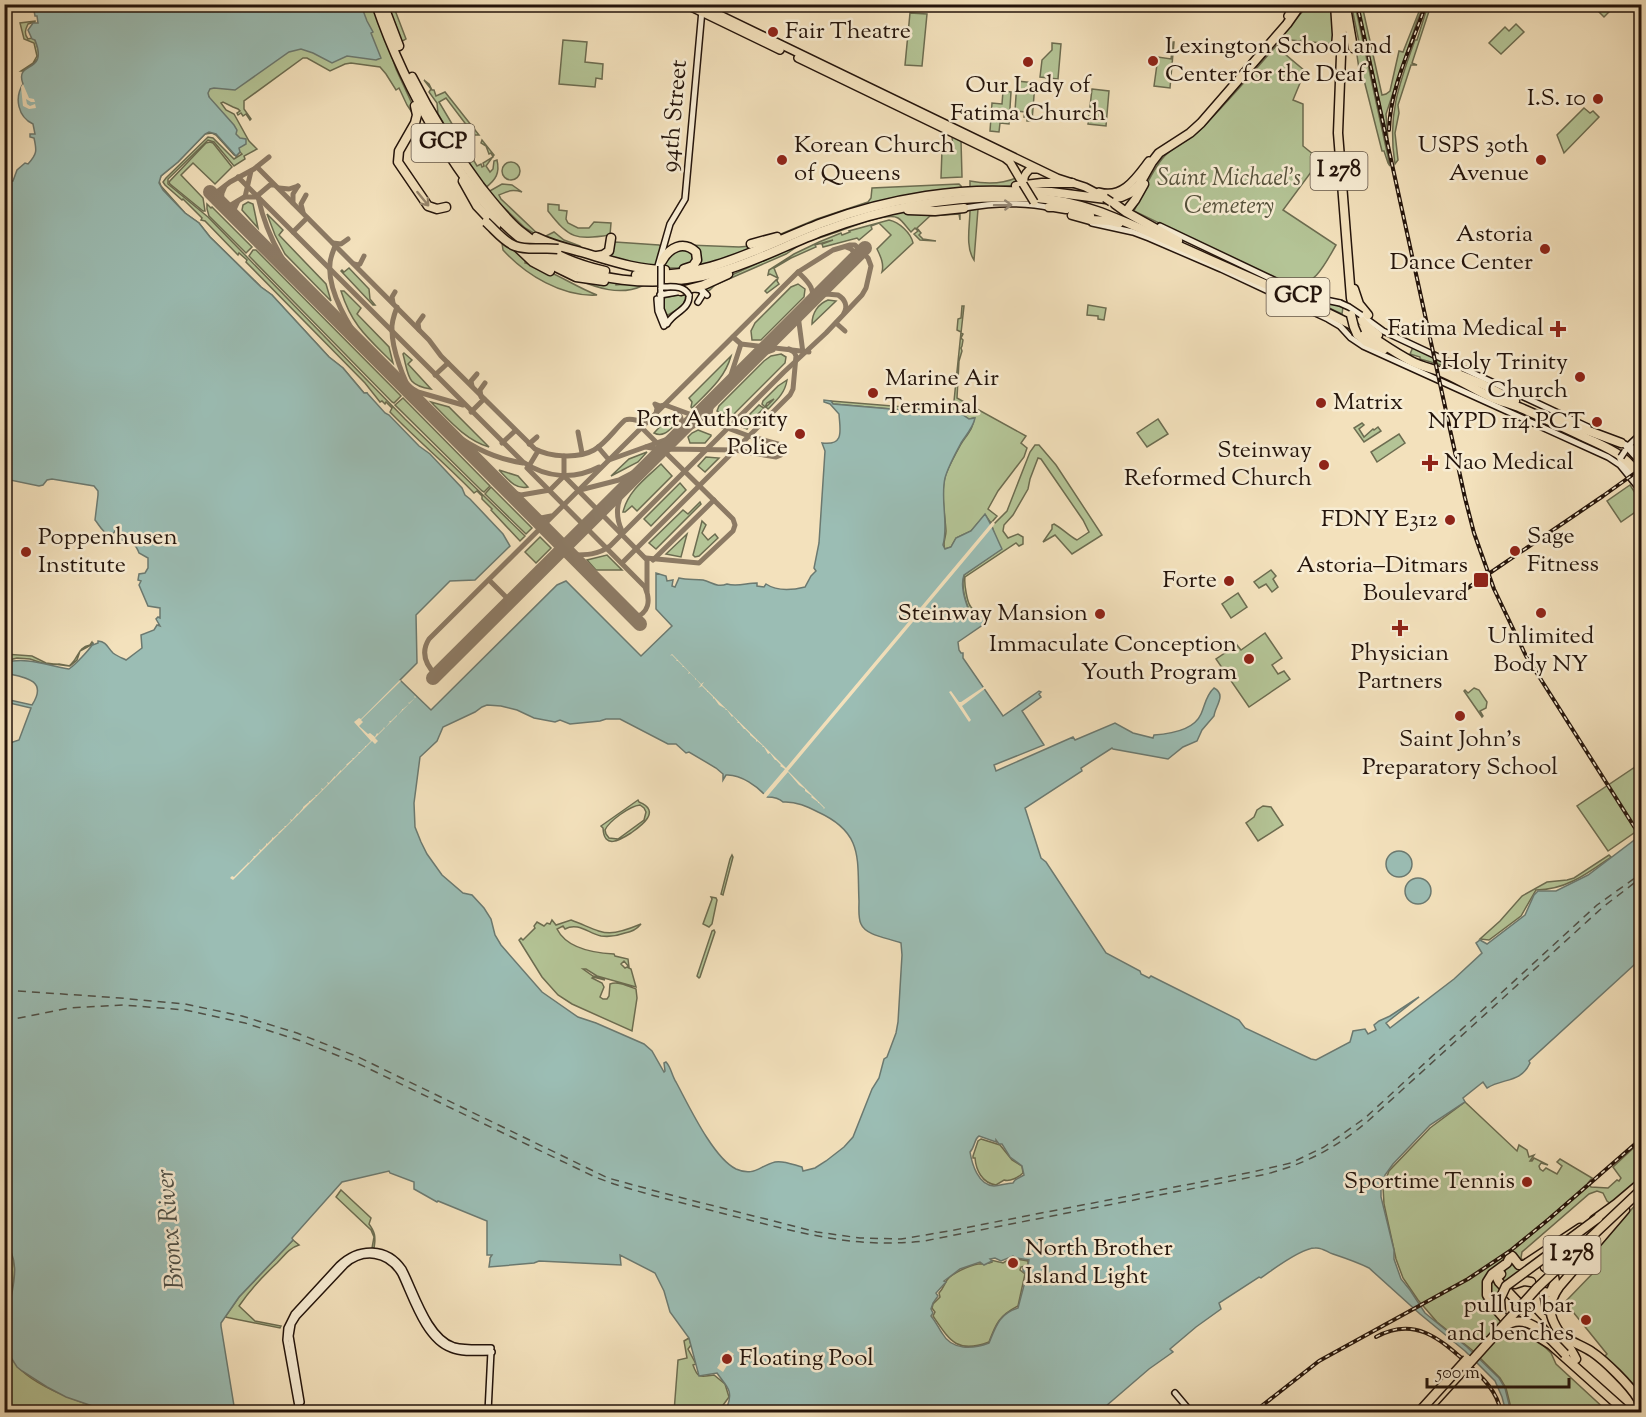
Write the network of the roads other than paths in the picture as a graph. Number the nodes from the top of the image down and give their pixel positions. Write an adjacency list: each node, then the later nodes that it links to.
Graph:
1 (383, 4): 15 (highway, GCP)
2 (685, 4): 9 (main road)
3 (1295, 4): 12 (main road)
4 (1301, 4): 11 (highway)
5 (1306, 4): 11 (highway)
6 (1336, 4): 13 (highway, I 278)
7 (1344, 4): 13 (highway, I 278); 14 (highway)
8 (374, 6): 10 (highway, GCP)
9 (701, 7): 22 (main road); 47 (main road, 94th Street)
10 (385, 29): 17 (highway); 52 (highway, GCP)
11 (1278, 37): 12 (highway); 18 (highway)
12 (1267, 46): 18 (highway); 23 (highway); 30 (main road)
13 (1340, 48): 29 (highway, I 278); 60 (highway, I 278, bridge)
14 (1353, 48)
15 (406, 64): 16 (highway); 21 (highway, GCP)
16 (417, 78)
17 (415, 106): 20 (highway); 48 (highway)
18 (1219, 107): 36 (highway)
19 (436, 111): 21 (highway)
20 (406, 140): 25 (highway); 32 (highway, one-way to 32)
21 (452, 146): 35 (highway, GCP)
22 (1008, 157): 24 (main road); 27 (main road)
23 (1152, 162): 27 (highway); 30 (highway)
24 (1042, 170): 26 (main road); 27 (main road)
25 (411, 176)
26 (1072, 183): 28 (highway); 30 (main road)
27 (1023, 187): 28 (highway, GCP); 31 (main road, bridge); 43 (highway, GCP)
28 (965, 193): 39 (highway, GCP)
29 (1343, 196): 58 (highway); 62 (highway, I 278)
30 (1108, 199): 36 (main road); 43 (highway)
31 (1035, 202): 33 (main road); 33 (highway); 34 (main road, one-way to 31); 37 (highway, GCP); 43 (highway, GCP)
32 (446, 207)
33 (1049, 207): 38 (main road)
34 (964, 208): 37 (highway)
35 (498, 209): 44 (highway); 50 (highway, GCP)
36 (1130, 211): 58 (main road, bridge)
37 (872, 215): 46 (highway, GCP)
38 (1072, 215): 43 (highway); 61 (main road)
39 (836, 218): 42 (highway); 50 (highway, GCP)
40 (486, 222): 50 (highway, bridge)
41 (607, 240): 44 (highway)
42 (751, 244)
43 (1182, 246): 62 (highway, GCP)
44 (582, 252): 47 (highway)
45 (526, 253): 52 (highway)
46 (764, 256): 49 (highway); 52 (highway, GCP)
47 (660, 264): 52 (main road, 94th Street, bridge)
48 (550, 271)
49 (734, 272): 51 (highway); 53 (highway)
50 (680, 274)
51 (698, 286): 52 (highway, bridge); 53 (main road); 54 (main road); 55 (main road)
52 (661, 289): 53 (main road); 53 (main road, bridge); 57 (main road, 94th Street); 59 (main road, 94th Street)
53 (681, 293): 56 (main road); 57 (main road)
54 (707, 295)
55 (698, 302)
56 (681, 310): 57 (main road); 59 (main road)
57 (662, 311): 59 (main road, 94th Street)
58 (1365, 315): 65 (main road)
59 (666, 325)
60 (1356, 334): 61 (highway); 62 (highway)
61 (1383, 354): 69 (main road)
62 (1407, 357): 63 (highway, GCP)
63 (1539, 414): 65 (highway); 67 (highway); 69 (highway, GCP)
64 (1641, 433): 65 (main road)
65 (1626, 447): 66 (main road); 67 (main road, bridge); 68 (main road)
66 (1641, 451)
67 (1620, 459): 69 (main road)
68 (1641, 464)
69 (1638, 476): 70 (main road)
70 (1641, 491)
71 (1641, 1187): 72 (highway); 83 (highway, bridge); 85 (highway, I 278, bridge); 89 (highway, I 278, bridge)
72 (1598, 1218): 75 (highway, bridge); 82 (highway, bridge)
73 (350, 1256): 76 (main road); 78 (main road); 92 (main road)
74 (1545, 1267): 88 (highway)
75 (1502, 1270): 79 (highway); 82 (highway)
76 (330, 1280): 81 (main road); 92 (main road)
77 (1531, 1282): 85 (highway, bridge)
78 (411, 1285): 81 (main road); 86 (main road)
79 (1506, 1290): 80 (highway); 84 (highway)
80 (1488, 1293)
81 (418, 1311): 86 (main road)
82 (1504, 1318): 88 (highway, bridge)
83 (1553, 1321): 88 (highway); 98 (highway)
84 (1540, 1324): 87 (highway, bridge); 88 (highway, bridge)
85 (1487, 1337): 94 (highway, I 278, bridge)
86 (491, 1351): 91 (main road)
87 (1565, 1354): 88 (highway); 89 (highway, bridge)
88 (1577, 1363): 96 (highway); 97 (highway)
89 (1466, 1367): 95 (highway, I 278)
90 (1175, 1393): 93 (main road)
91 (490, 1412)
92 (301, 1413)
93 (1191, 1413)
94 (1419, 1413)
95 (1425, 1413)
96 (1626, 1413)
97 (1631, 1413)
98 (1639, 1413)

